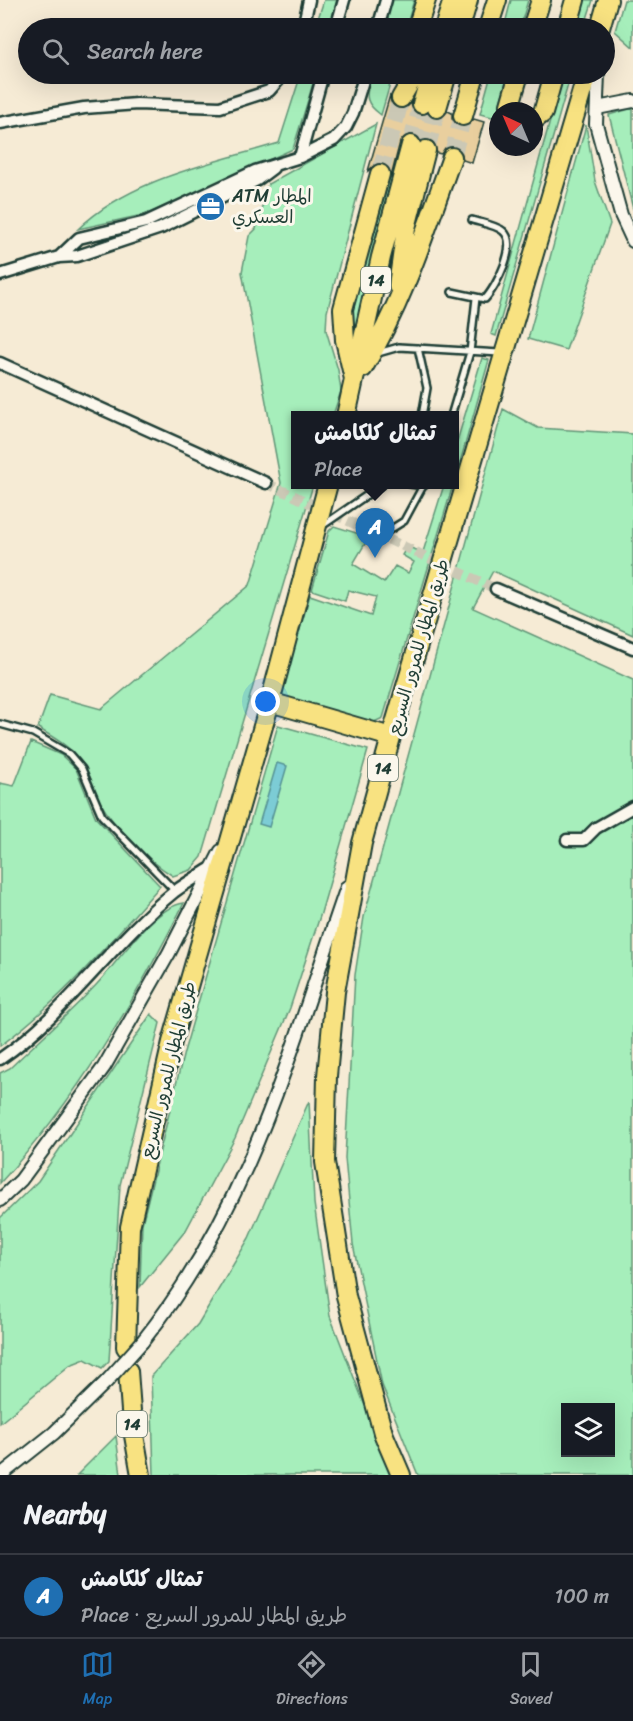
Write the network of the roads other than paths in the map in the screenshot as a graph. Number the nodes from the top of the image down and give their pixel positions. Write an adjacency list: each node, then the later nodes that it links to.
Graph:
1 (309, 0): 11 (street)
2 (344, 0): 12 (street)
3 (386, 0): 13 (street)
4 (426, 0): 14 (highway)
5 (438, 0): 15 (highway)
6 (453, 0): 16 (highway)
7 (468, 0): 17 (highway)
8 (497, 0): 18 (highway)
9 (541, 0): 19 (highway)
10 (575, 0): 20 (highway)
11 (305, 18)
12 (339, 18)
13 (381, 18)
14 (420, 18)
15 (432, 18)
16 (447, 18)
17 (463, 18)
18 (491, 18)
19 (535, 18)
20 (570, 18)
21 (275, 84): 38 (street)
22 (320, 84): 39 (street)
23 (361, 84): 39 (street)
24 (403, 84): 25 (highway)
25 (409, 84)
26 (431, 84): 27 (highway)
27 (442, 84)
28 (473, 84): 37 (highway)
29 (516, 84): 34 (highway)
30 (551, 84): 36 (highway)
31 (584, 84): 55 (highway, طريق المطار للمرور السريع / 14)
32 (598, 84): 35 (street)
33 (633, 101): 35 (street)
34 (511, 102)
35 (597, 108): 45 (street)
36 (543, 113)
37 (463, 116)
38 (0, 123)
39 (300, 157): 41 (street)
40 (452, 157): 52 (highway, 14)
41 (273, 168): 44 (street); 46 (street)
42 (380, 174): 58 (highway)
43 (472, 220): 51 (lane)
44 (104, 230): 46 (street); 47 (street)
45 (633, 241)
46 (107, 246): 47 (street)
47 (58, 257): 48 (street)
48 (3, 274): 49 (street)
49 (0, 284)
50 (452, 292): 51 (lane)
51 (476, 298): 54 (lane)
52 (396, 304): 56 (highway, 14); 58 (highway, 14)
53 (418, 348): 54 (lane); 56 (lane); 60 (lane)
54 (470, 352): 55 (lane); 61 (lane)
55 (504, 353): 72 (highway, طريق المطار للمرور السريع / 14)
56 (371, 355): 58 (highway, 14)
57 (1, 363): 62 (street)
58 (355, 380): 59 (highway, 14)
59 (347, 411)
60 (424, 411)
61 (452, 411)
62 (266, 483)
63 (327, 489): 66 (highway, طريق المطار للمرور السريع)
64 (375, 489): 66 (lane)
65 (422, 489): 67 (lane)
66 (315, 531): 70 (highway, طريق المطار للمرور السريع)
67 (388, 531)
68 (496, 589): 69 (street)
69 (633, 648)
70 (270, 702): 72 (highway); 74 (highway, طريق المطار للمرور السريع)
71 (0, 724): 78 (lane)
72 (391, 737): 76 (highway, طريق المطار للمرور السريع / 14)
73 (633, 807): 75 (street)
74 (231, 831): 77 (street); 81 (highway, طريق المطار للمرور السريع)
75 (567, 840)
76 (362, 843): 81 (street); 85 (highway, طريق المطار للمرور السريع / 14)
77 (213, 867): 78 (street); 80 (street)
78 (175, 891): 79 (street)
79 (0, 1059)
80 (0, 1200)
81 (134, 1345): 83 (street, bridge)
82 (128, 1371): 84 (highway, 14)
83 (1, 1475)
84 (141, 1475)
85 (401, 1475)

